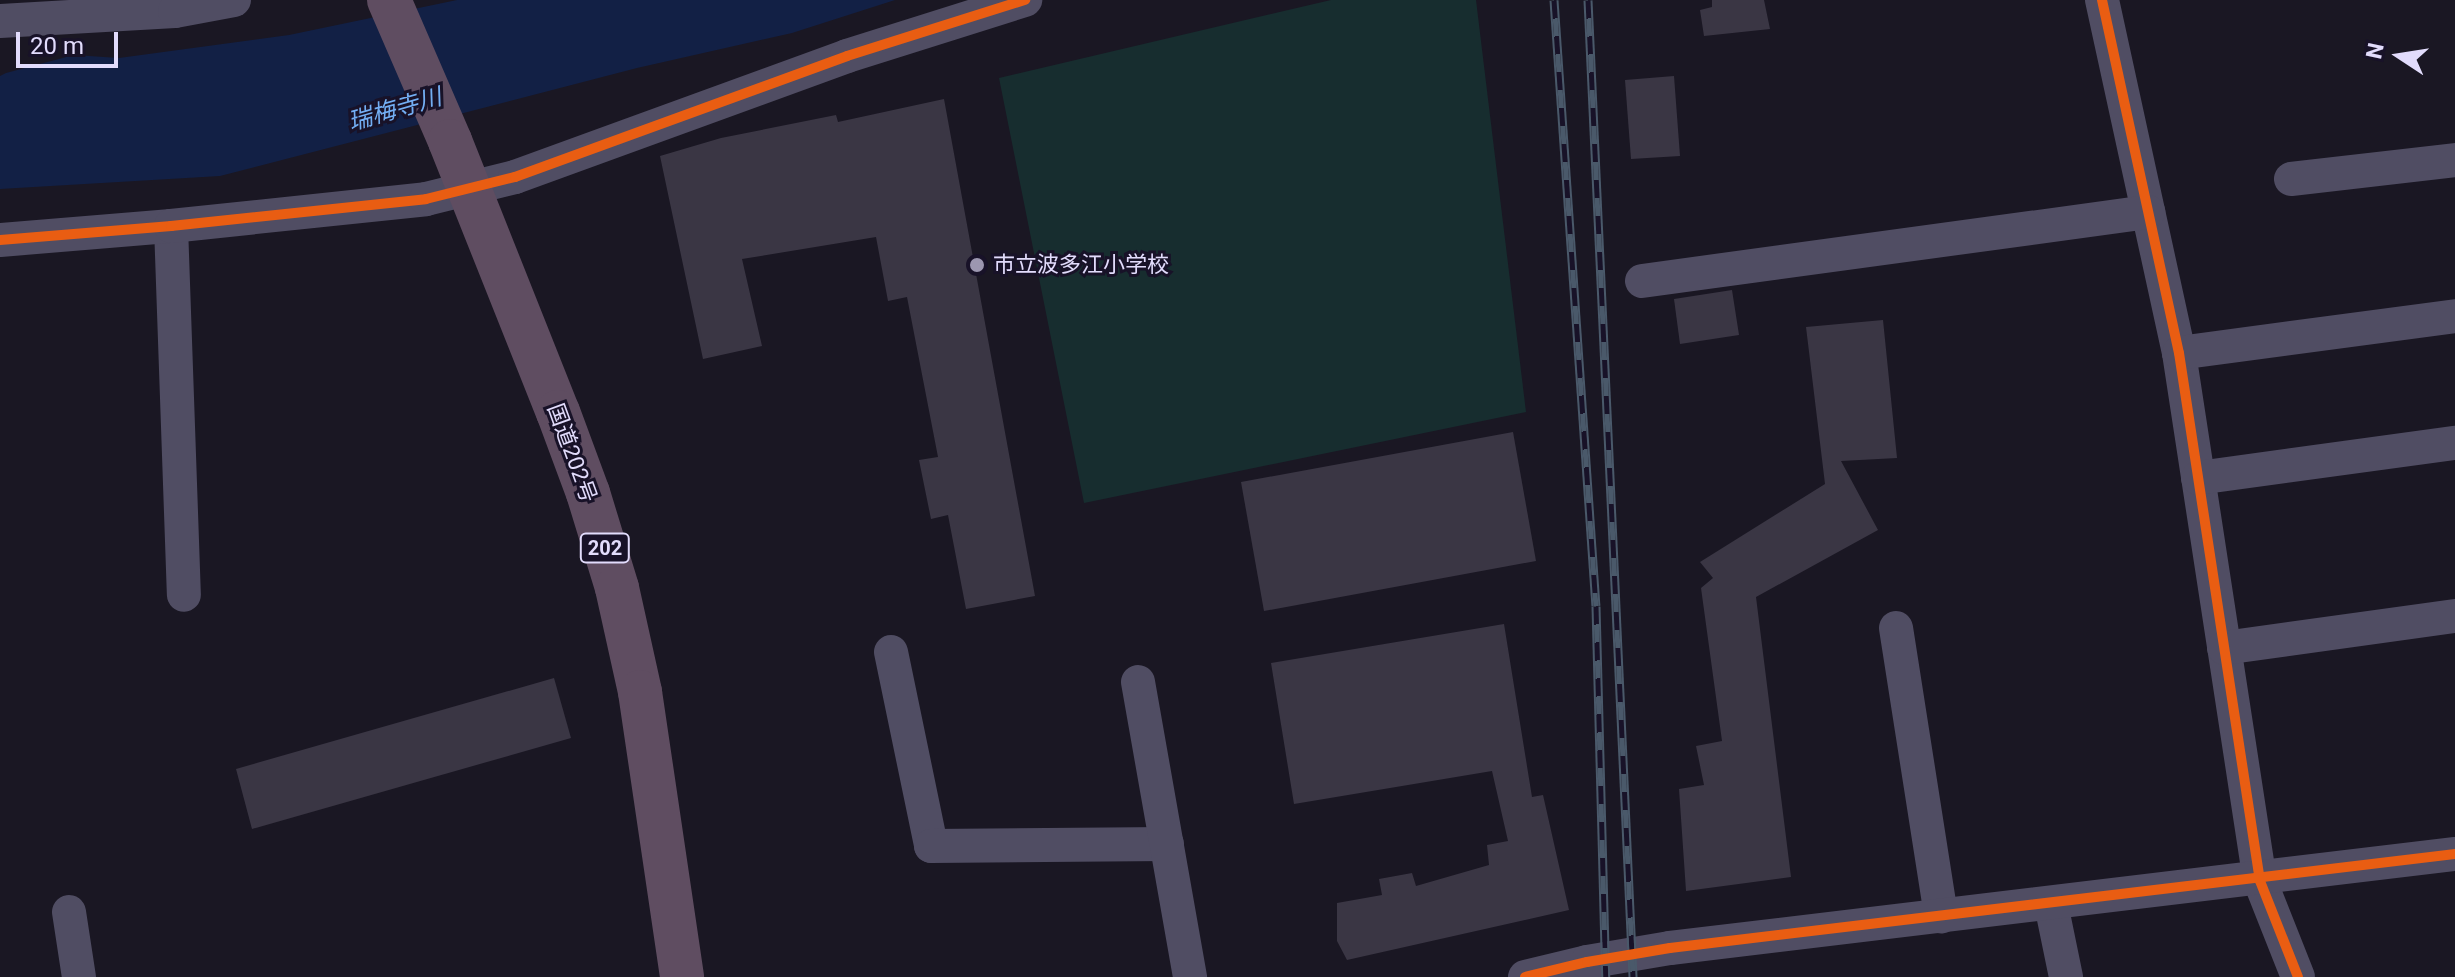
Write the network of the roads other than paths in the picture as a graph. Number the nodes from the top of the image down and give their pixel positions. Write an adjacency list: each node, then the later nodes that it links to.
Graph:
1 (234, 0): 5 (street)
2 (389, 0): 9 (highway, 国道202号 / 202)
3 (1025, 0): 9 (street)
4 (2102, 0): 10 (street)
5 (76, 9): 6 (street)
6 (0, 21)
7 (2455, 160): 8 (street)
8 (2291, 179)
9 (467, 188): 11 (street); 31 (highway, 国道202号 / 202)
10 (2148, 212): 13 (street); 15 (street)
11 (171, 226): 12 (street); 18 (street)
12 (0, 240)
13 (1642, 281)
14 (2455, 316): 15 (street)
15 (2179, 353): 17 (street)
16 (2455, 443): 17 (street)
17 (2198, 478): 21 (street)
18 (184, 595)
19 (2455, 616): 21 (street)
20 (1896, 628): 29 (street)
21 (2224, 648): 26 (street)
22 (891, 652): 24 (street)
23 (1138, 682): 24 (street)
24 (1167, 844): 32 (street)
25 (2455, 854): 26 (street)
26 (2260, 881): 27 (street); 35 (street)
27 (2051, 904): 29 (street); 34 (street)
28 (69, 912): 30 (street)
29 (1941, 917): 33 (street)
30 (79, 977)
31 (682, 977)
32 (1190, 977)
33 (1525, 977)
34 (2066, 977)
35 (2298, 977)

